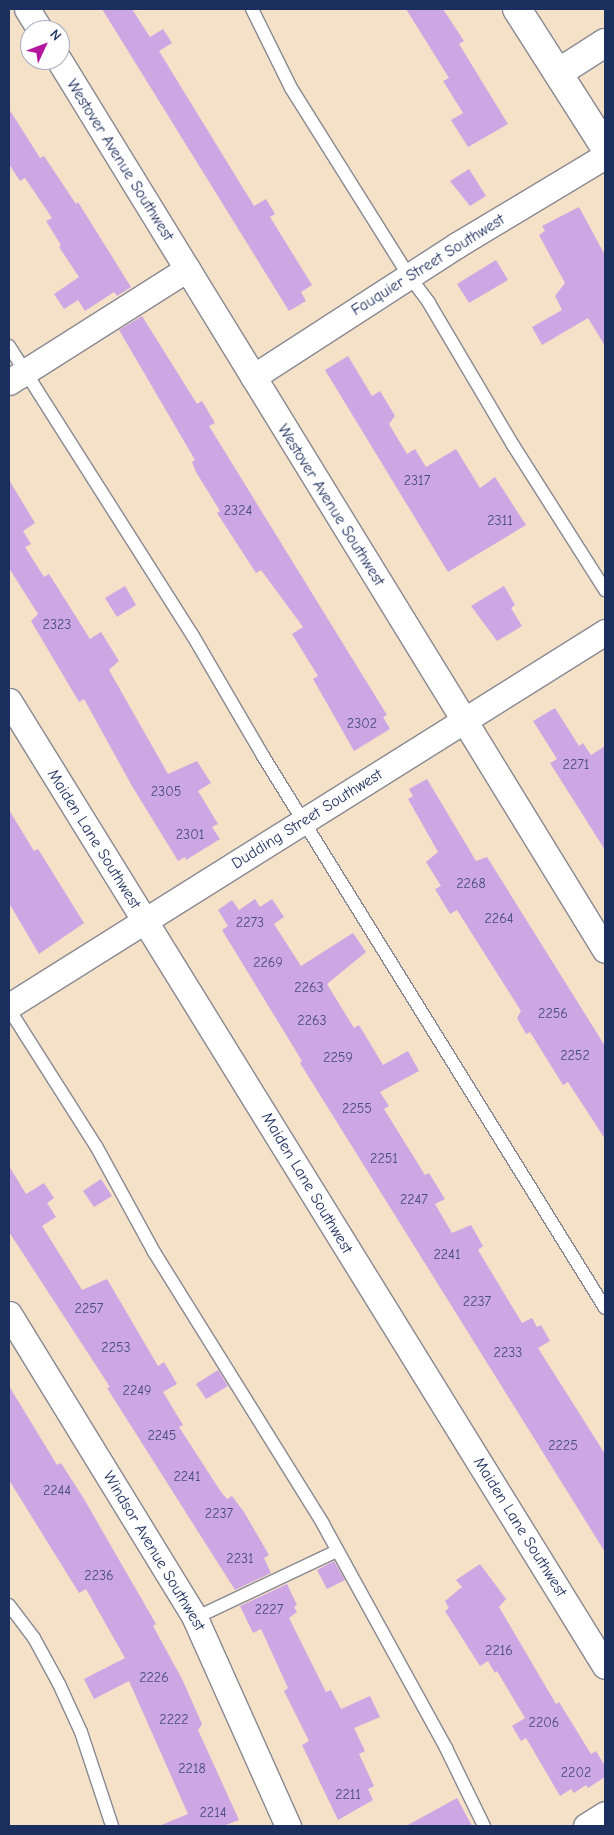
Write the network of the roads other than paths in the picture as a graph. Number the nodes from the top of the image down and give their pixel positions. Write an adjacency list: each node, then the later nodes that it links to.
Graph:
1 (27, 9): 4 (street)
2 (252, 9): 11 (lane)
3 (517, 9): 7 (street)
4 (34, 20)
5 (605, 43): 7 (street)
6 (64, 70): 10 (street, Westover Avenue Southwest)
7 (558, 73): 8 (street)
8 (605, 147)
9 (605, 156): 11 (street, Fauquier Street Southwest)
10 (187, 269): 13 (street); 14 (street, Westover Avenue Southwest)
11 (409, 276): 14 (street, Fauquier Street Southwest); 15 (lane)
12 (9, 346): 13 (lane)
13 (16, 377): 19 (lane)
14 (253, 377): 18 (street, Westover Avenue Southwest)
15 (605, 590)
16 (605, 632): 18 (street, Dudding Street Southwest)
17 (9, 701): 20 (street, Maiden Lane Southwest)
18 (464, 720): 19 (street, Dudding Street Southwest); 21 (street, Westover Avenue Southwest)
19 (304, 820): 20 (street, Dudding Street Southwest); 23 (lane)
20 (145, 921): 22 (street, Dudding Street Southwest); 28 (street, Maiden Lane Southwest)
21 (605, 950)
22 (9, 1007): 25 (lane)
23 (605, 1308)
24 (9, 1314): 27 (street, Windsor Avenue Southwest)
25 (337, 1551): 27 (lane); 32 (lane)
26 (9, 1604): 30 (lane)
27 (196, 1618): 31 (street, Windsor Avenue Southwest)
28 (605, 1666)
29 (605, 1814): 33 (street)
30 (112, 1826)
31 (288, 1826)
32 (484, 1826)
33 (586, 1826)

